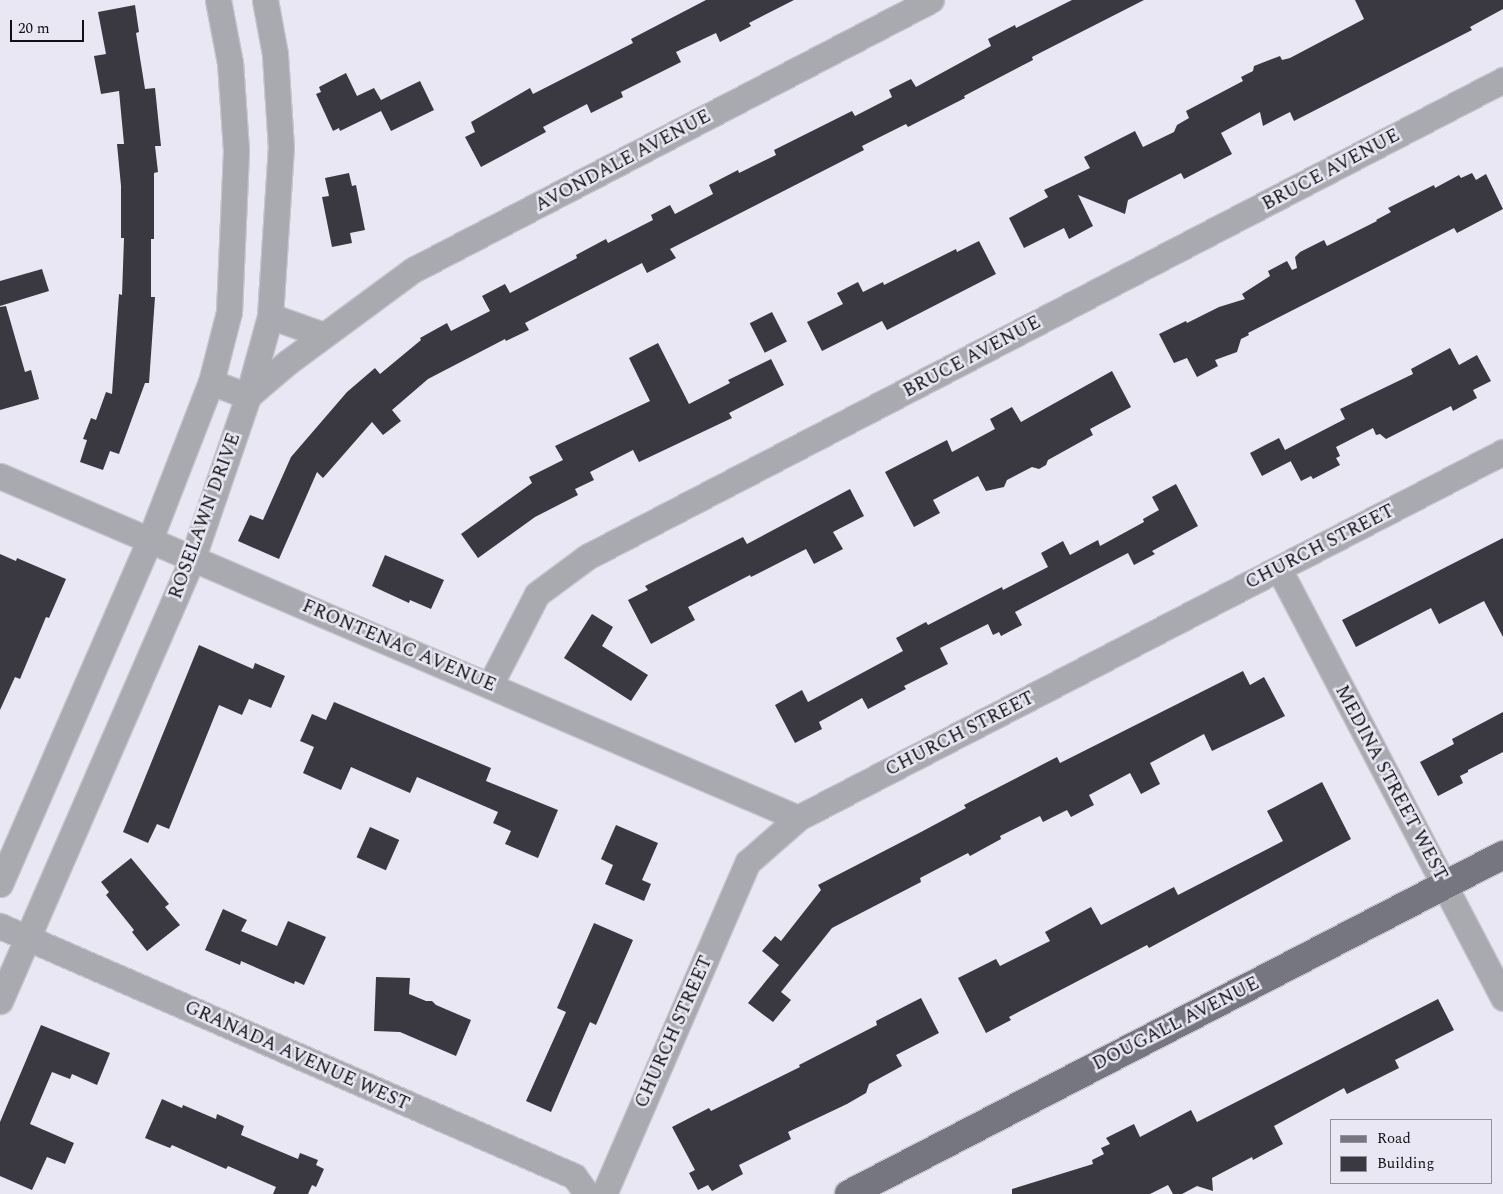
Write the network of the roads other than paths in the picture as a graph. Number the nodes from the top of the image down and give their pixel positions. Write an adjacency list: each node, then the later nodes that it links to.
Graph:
1 (218, 0): 7 (street)
2 (266, 0): 5 (street, ROSELAWN DRIVE)
3 (931, 0): 6 (street, AVONDALE AVENUE)
4 (1503, 80): 14 (street, BRUCE AVENUE)
5 (270, 316): 6 (street); 8 (street, ROSELAWN DRIVE)
6 (323, 336): 8 (street, AVONDALE AVENUE)
7 (211, 382): 8 (street); 11 (street)
8 (248, 396): 12 (street, ROSELAWN DRIVE)
9 (1503, 452): 13 (street, CHURCH STREET)
10 (0, 476): 11 (street, FRONTENAC AVENUE)
11 (150, 539): 12 (street, FRONTENAC AVENUE); 17 (street)
12 (193, 557): 14 (street, FRONTENAC AVENUE); 20 (street, ROSELAWN DRIVE)
13 (1279, 568): 15 (street, CHURCH STREET); 18 (street, MEDINA STREET WEST)
14 (490, 685): 15 (street, FRONTENAC AVENUE)
15 (798, 818): 24 (street, CHURCH STREET)
16 (1503, 855): 18 (main road, DOUGALL AVENUE)
17 (0, 884)
18 (1444, 885): 21 (street, MEDINA STREET WEST); 25 (main road, DOUGALL AVENUE)
19 (0, 926): 20 (street, GRANADA AVENUE WEST)
20 (28, 938): 22 (street, ROSELAWN DRIVE); 23 (street, GRANADA AVENUE WEST)
21 (1503, 998)
22 (0, 1001)
23 (587, 1194)
24 (604, 1194)
25 (849, 1194)

